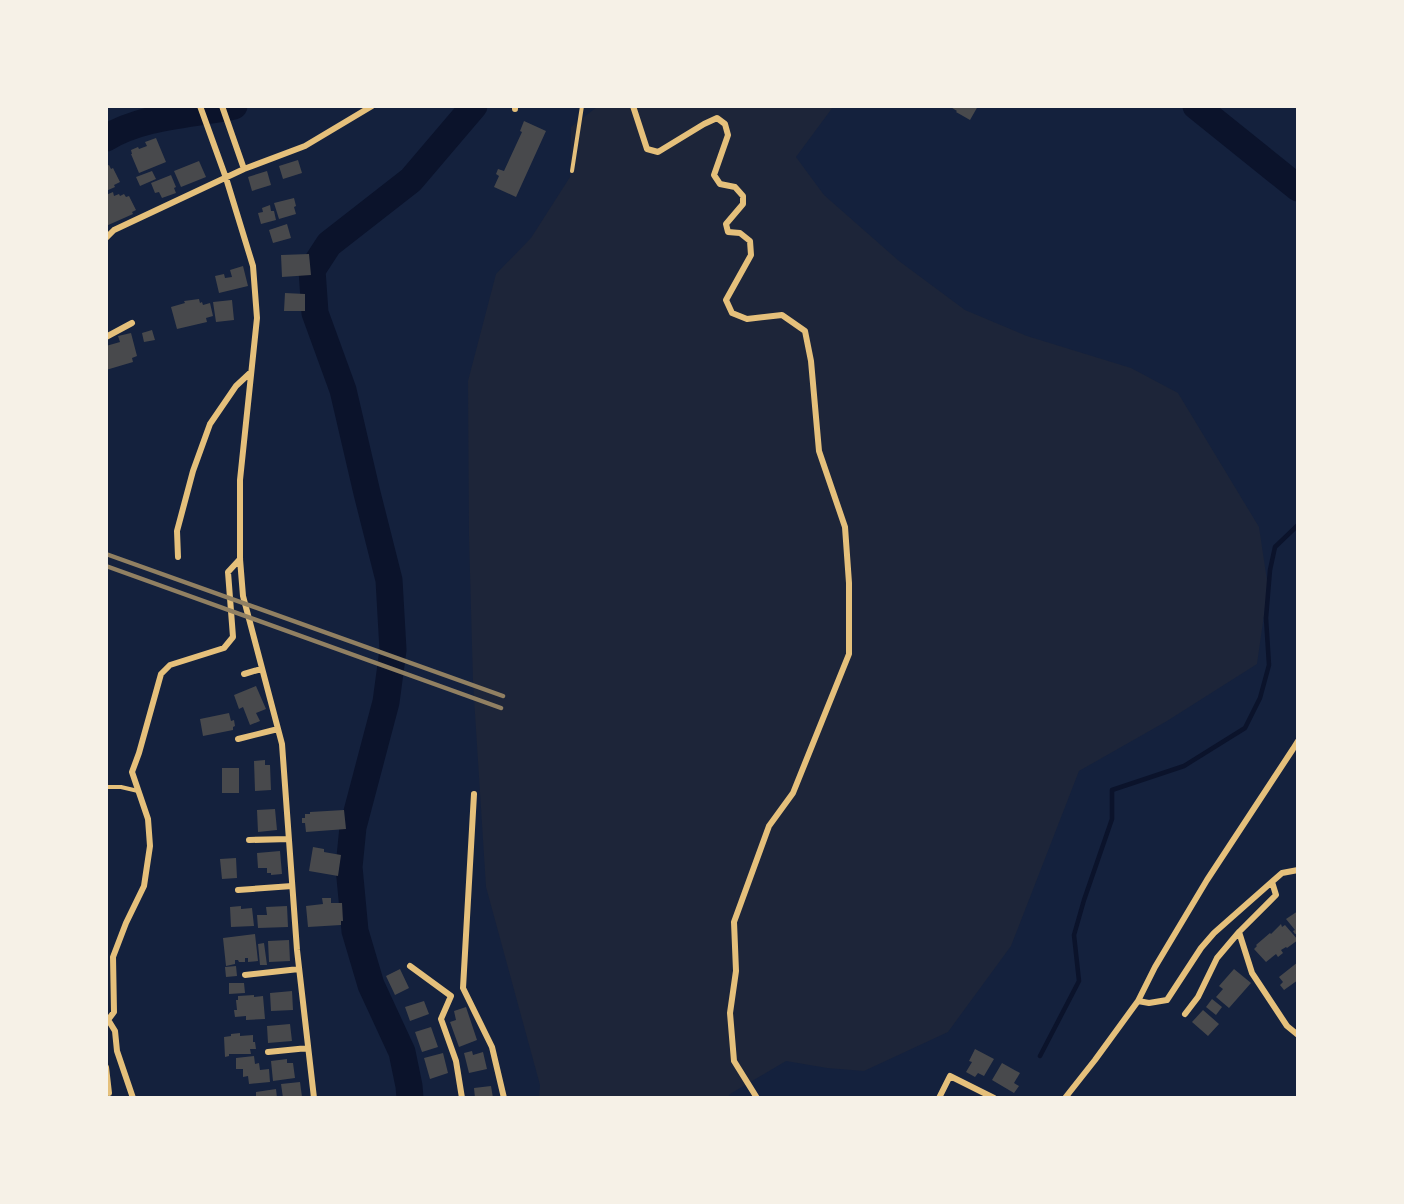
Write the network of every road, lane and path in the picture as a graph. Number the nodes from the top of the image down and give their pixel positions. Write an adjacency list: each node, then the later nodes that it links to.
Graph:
1 (200, 106): 8 (street)
2 (222, 106): 6 (street)
3 (372, 106): 6 (street)
4 (582, 106): 7 (lane)
5 (633, 106): 47 (street)
6 (244, 169): 8 (street)
7 (572, 171)
8 (226, 178): 9 (street); 12 (street)
9 (106, 238)
10 (132, 323): 11 (street)
11 (106, 337)
12 (251, 372): 13 (street); 14 (street)
13 (178, 557)
14 (240, 559): 15 (street); 21 (street)
15 (261, 669): 16 (street); 17 (street)
16 (244, 674)
17 (278, 729): 18 (street); 23 (street)
18 (238, 739)
19 (1298, 741): 35 (street)
20 (106, 787): 21 (lane)
21 (138, 791): 37 (street)
22 (474, 794): 33 (street)
23 (289, 839): 24 (street); 27 (street)
24 (249, 840)
25 (1298, 870): 26 (street)
26 (1272, 882): 29 (street); 35 (street)
27 (292, 886): 28 (street); 31 (street)
28 (238, 890)
29 (1239, 933): 36 (street); 38 (street)
30 (410, 966): 34 (street)
31 (299, 969): 32 (street); 39 (street)
32 (245, 975)
33 (463, 988): 34 (street); 46 (street)
34 (451, 996): 45 (street)
35 (1138, 1001): 50 (street)
36 (1185, 1014)
37 (107, 1019): 43 (street)
38 (1298, 1035)
39 (308, 1048): 40 (street); 44 (street)
40 (268, 1052)
41 (106, 1066): 42 (street)
42 (109, 1094)
43 (133, 1098)
44 (314, 1098)
45 (462, 1098)
46 (504, 1098)
47 (757, 1098)
48 (939, 1098): 49 (street)
49 (994, 1098)
50 (1065, 1098)

